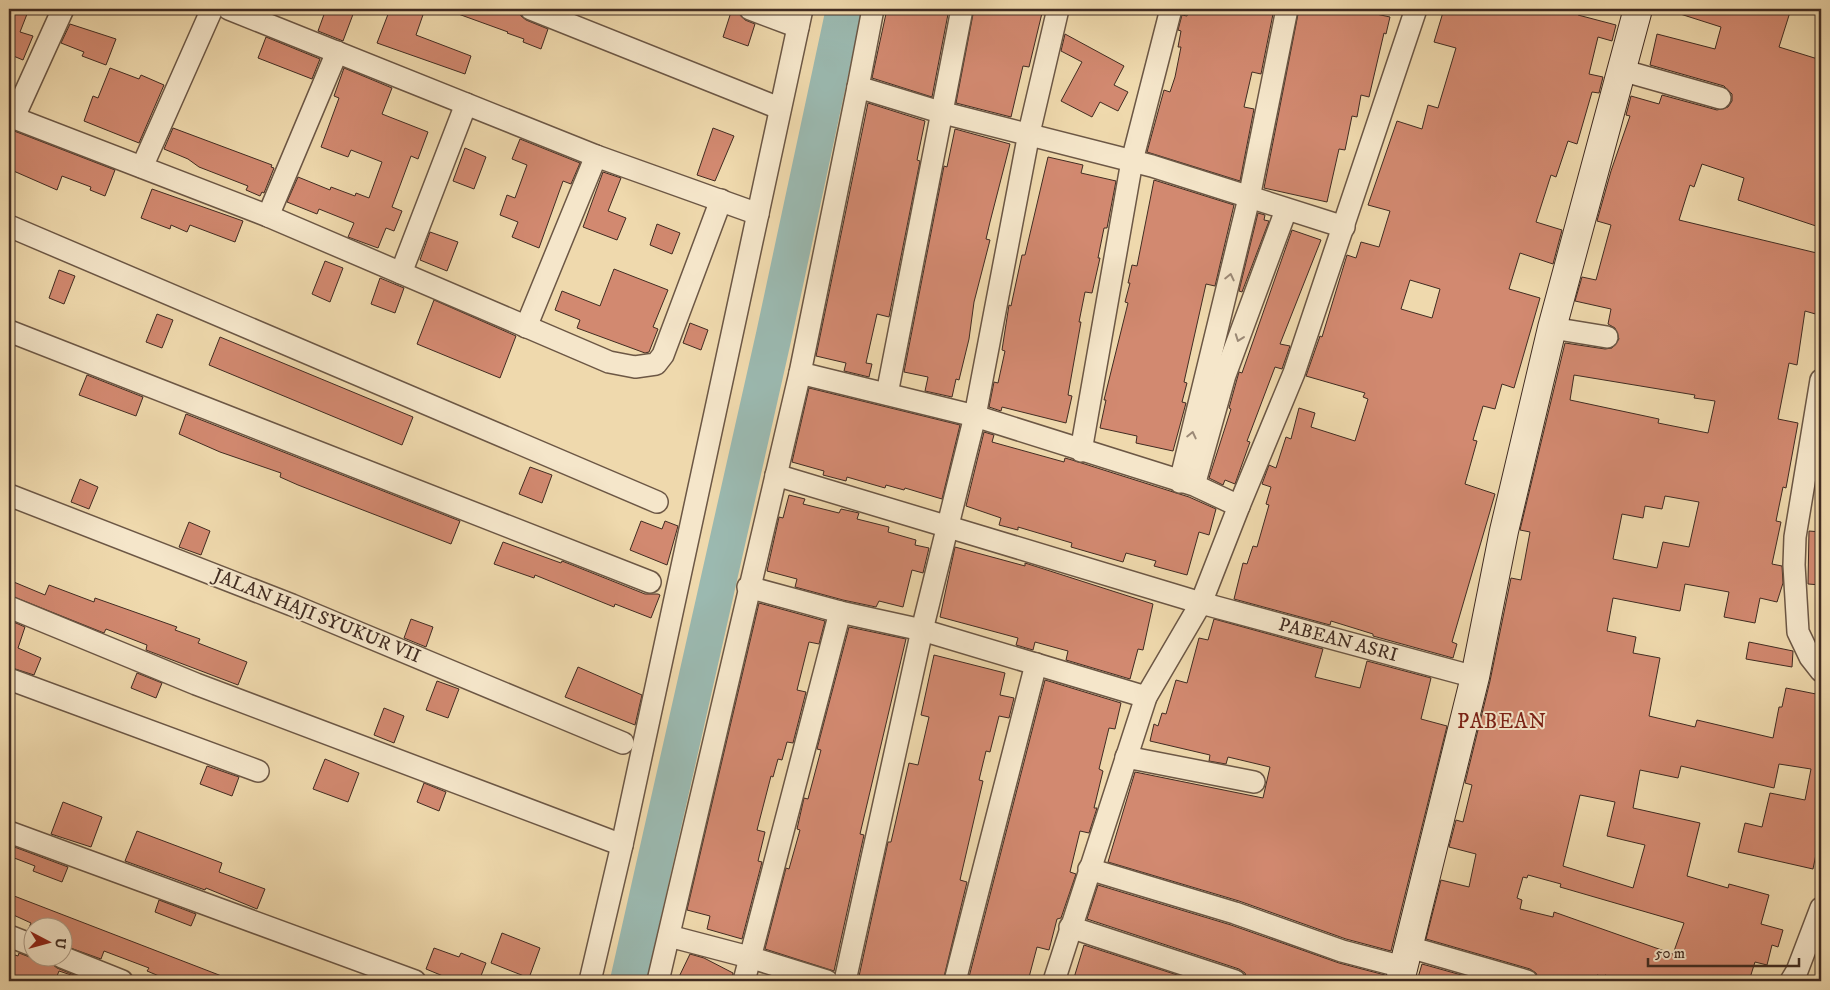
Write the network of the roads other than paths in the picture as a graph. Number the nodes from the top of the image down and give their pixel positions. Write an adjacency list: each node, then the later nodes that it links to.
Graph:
1 (63, 9): 21 (street)
2 (212, 9): 25 (street)
3 (229, 9): 14 (street)
4 (531, 9): 19 (street)
5 (750, 9): 13 (street)
6 (873, 9): 16 (street)
7 (962, 9): 20 (street)
8 (1058, 9): 22 (street)
9 (1171, 9): 24 (street)
10 (1287, 9): 26 (street)
11 (1416, 9): 32 (street)
12 (1638, 9): 15 (street)
13 (800, 18): 19 (street)
14 (337, 52): 18 (street); 30 (street)
15 (1621, 70): 17 (street); 35 (street)
16 (858, 87): 20 (street); 38 (street)
17 (1720, 98)
18 (466, 104): 23 (street); 33 (street)
19 (779, 108): 29 (street)
20 (940, 112): 22 (street); 40 (street)
21 (11, 116): 25 (street)
22 (1029, 133): 24 (street); 41 (street)
23 (596, 156): 27 (street); 34 (street)
24 (1132, 161): 26 (street); 42 (street)
25 (142, 167): 30 (street)
26 (1249, 198): 28 (street); 44 (street, one-way to 26)
27 (721, 200): 29 (street); 34 (street)
28 (1286, 210): 32 (street); 44 (street, one-way to 44)
29 (758, 214): 65 (street)
30 (268, 216): 33 (street)
31 (9, 226): 46 (street)
32 (1344, 227): 47 (street)
33 (400, 273): 34 (street)
34 (526, 327)
35 (1552, 328): 37 (street); 57 (street)
36 (9, 331): 49 (street)
37 (1607, 337)
38 (800, 373): 40 (street); 43 (street)
39 (1821, 380): 56 (street)
40 (887, 394): 41 (street)
41 (975, 416): 42 (street); 48 (street)
42 (1080, 451): 44 (street)
43 (776, 475): 48 (street, PABEAN ASRI); 50 (street)
44 (1187, 484): 47 (street)
45 (9, 494): 60 (street, JALAN HAJI SYUKUR VII)
46 (658, 502)
47 (1239, 506): 51 (street)
48 (947, 527): 51 (street, PABEAN ASRI); 54 (street)
49 (650, 582)
50 (748, 588): 53 (street); 70 (street)
51 (1201, 604): 57 (street, PABEAN ASRI); 59 (street)
52 (9, 607): 65 (street)
53 (840, 612): 54 (street); 72 (street)
54 (922, 630): 55 (street); 81 (street)
55 (1036, 664): 59 (street); 82 (street)
56 (1821, 671)
57 (1475, 677): 74 (street)
58 (9, 679): 62 (street)
59 (1146, 698): 61 (street)
60 (623, 743)
61 (1126, 757): 63 (street); 66 (street)
62 (258, 771)
63 (1254, 782)
64 (9, 832): 76 (street)
65 (622, 845): 77 (street)
66 (1089, 869): 68 (street); 74 (street)
67 (1821, 908): 86 (street)
68 (1070, 927): 83 (street); 84 (street)
69 (9, 936): 71 (street)
70 (669, 936): 72 (street); 78 (street)
71 (22, 941)
72 (749, 957): 79 (street); 80 (street)
73 (72, 961): 75 (street)
74 (1404, 965): 85 (street)
75 (122, 981)
76 (415, 981)
77 (590, 981)
78 (658, 981)
79 (744, 981)
80 (827, 981)
81 (845, 981)
82 (955, 981)
83 (1054, 981)
84 (1235, 981)
85 (1527, 981)
86 (1792, 981)

